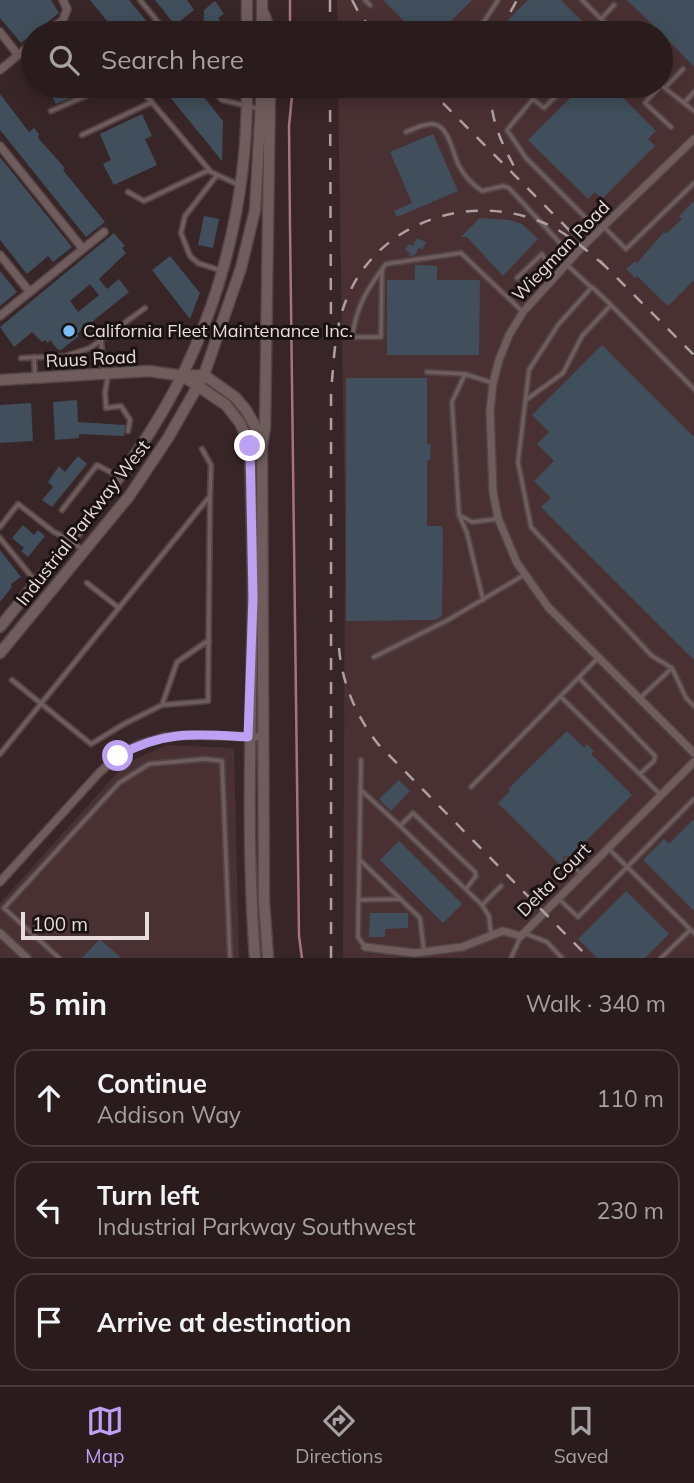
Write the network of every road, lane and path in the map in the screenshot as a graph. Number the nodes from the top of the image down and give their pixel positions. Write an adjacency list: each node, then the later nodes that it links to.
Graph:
1 (63, 0): 12 (street)
2 (140, 0): 13 (lane)
3 (247, 0): 14 (main road)
4 (262, 0): 10 (main road)
5 (365, 0): 8 (lane)
6 (498, 0): 17 (lane)
7 (582, 0): 11 (lane)
8 (370, 5)
9 (614, 5): 11 (lane)
10 (262, 11): 15 (main road); 16 (main road)
11 (601, 19)
12 (62, 21)
13 (157, 21)
14 (247, 21)
15 (262, 21)
16 (267, 21)
17 (484, 21)
18 (0, 32): 20 (street)
19 (21, 53): 20 (street)
20 (18, 55): 22 (street)
21 (683, 69): 23 (lane)
22 (0, 70)
23 (673, 77)
24 (694, 92): 35 (lane)
25 (673, 94): 35 (lane)
26 (81, 98): 38 (lane)
27 (148, 98): 34 (lane)
28 (220, 98): 36 (lane)
29 (247, 98): 36 (main road, Industrial Parkway West)
30 (262, 98): 37 (main road, Industrial Parkway West)
31 (270, 98): 82 (main road)
32 (554, 98): 50 (lane)
33 (650, 98): 40 (lane)
34 (152, 102): 42 (lane); 45 (lane)
35 (684, 103): 39 (lane)
36 (247, 108): 37 (lane); 48 (main road, Industrial Parkway West)
37 (262, 109): 72 (main road, Industrial Parkway West)
38 (51, 111)
39 (694, 111)
40 (671, 127)
41 (405, 132): 54 (lane)
42 (82, 135)
43 (694, 139): 50 (street, Wiegman Road)
44 (0, 146): 52 (street)
45 (209, 170): 46 (lane); 49 (lane)
46 (216, 175): 48 (lane); 57 (lane)
47 (694, 183): 50 (lane)
48 (241, 186): 57 (main road, Industrial Parkway West)
49 (128, 192)
50 (602, 229): 54 (street, Wiegman Road)
51 (104, 232): 52 (street)
52 (83, 249): 61 (street)
53 (0, 255): 61 (street)
54 (574, 257): 55 (street, Wiegman Road)
55 (567, 265): 58 (street, Wiegman Road); 60 (lane)
56 (382, 269): 56 (lane); 64 (lane)
57 (223, 271): 73 (main road, Industrial Parkway West)
58 (555, 276): 59 (lane); 64 (street, Wiegman Road)
59 (517, 278)
60 (592, 287): 62 (lane); 79 (lane)
61 (29, 291): 65 (street)
62 (611, 305): 78 (lane); 79 (lane)
63 (145, 308): 66 (lane)
64 (523, 312): 76 (street, Wiegman Road)
65 (0, 316)
66 (101, 340): 67 (lane); 70 (lane)
67 (34, 357): 68 (lane); 74 (lane)
68 (21, 358)
69 (427, 372): 71 (lane)
70 (106, 374): 73 (main road, Ruus Road); 74 (main road, Ruus Road); 80 (lane)
71 (465, 374): 76 (lane); 86 (lane)
72 (204, 375): 73 (main road, Ruus Road); 77 (main road, Industrial Parkway West); 82 (main road)
73 (183, 376): 77 (main road); 83 (main road, Industrial Parkway West)
74 (35, 378): 75 (main road, Ruus Road)
75 (0, 380)
76 (493, 383): 87 (street, Wiegman Road)
77 (198, 388): 91 (main road, Industrial Parkway West); 110 (main road)
78 (694, 389)
79 (526, 400): 102 (lane)
80 (128, 432)
81 (202, 449): 84 (lane)
82 (262, 450): 111 (main road)
83 (120, 477): 85 (lane); 90 (main road, Industrial Parkway West)
84 (210, 496): 96 (lane); 98 (lane)
85 (62, 510)
86 (459, 515): 87 (lane); 95 (lane)
87 (498, 518): 92 (street, Wiegman Road)
88 (0, 527): 90 (lane)
89 (0, 538): 93 (lane)
90 (71, 540): 91 (lane); 93 (main road, Industrial Parkway West)
91 (84, 551): 99 (main road, Industrial Parkway West)
92 (524, 575): 95 (lane); 101 (street, Wiegman Road)
93 (36, 582): 97 (main road, Industrial Parkway West)
94 (87, 583): 96 (lane)
95 (482, 600): 100 (lane)
96 (119, 608): 107 (lane)
97 (0, 627)
98 (209, 640): 108 (lane); 108 (lane)
99 (0, 653)
100 (374, 657)
101 (598, 657): 103 (lane); 106 (street, Wiegman Road)
102 (672, 668): 106 (lane); 109 (lane)
103 (579, 678): 105 (lane); 116 (lane)
104 (12, 680): 107 (lane)
105 (561, 697): 116 (lane); 117 (lane)
106 (639, 698): 112 (street, Wiegman Road)
107 (41, 703): 108 (lane); 113 (lane)
108 (162, 705)
109 (694, 706)
110 (248, 737): 111 (street); 127 (street); 143 (main road)
111 (264, 737): 144 (main road)
112 (694, 753)
113 (0, 754)
114 (361, 760): 118 (lane)
115 (694, 762): 119 (street, Delta Court)
116 (640, 775): 119 (lane)
117 (471, 787)
118 (360, 790): 121 (lane); 123 (lane)
119 (661, 795): 122 (street, Delta Court)
120 (694, 799): 125 (lane)
121 (400, 826): 129 (lane); 129 (lane)
122 (608, 848): 125 (lane); 126 (street, Delta Court)
123 (359, 859): 131 (lane); 132 (lane)
124 (567, 860): 126 (lane)
125 (627, 868): 130 (lane); 134 (lane)
126 (581, 874): 130 (street, Delta Court)
127 (1, 879)
128 (501, 886): 133 (lane)
129 (466, 889): 133 (lane)
130 (558, 898): 136 (street, Delta Court)
131 (401, 899): 132 (lane); 139 (lane)
132 (359, 900): 138 (lane)
133 (482, 905): 137 (lane)
134 (692, 932): 147 (lane)
135 (0, 933): 140 (street)
136 (523, 934): 137 (street, Delta Court); 145 (lane); 146 (lane)
137 (492, 937): 139 (street, Delta Court)
138 (365, 947): 139 (street, Delta Court)
139 (424, 952)
140 (27, 958)
141 (59, 958): 142 (lane)
142 (230, 958)
143 (255, 958)
144 (268, 958)
145 (511, 958)
146 (562, 958)
147 (661, 958)

